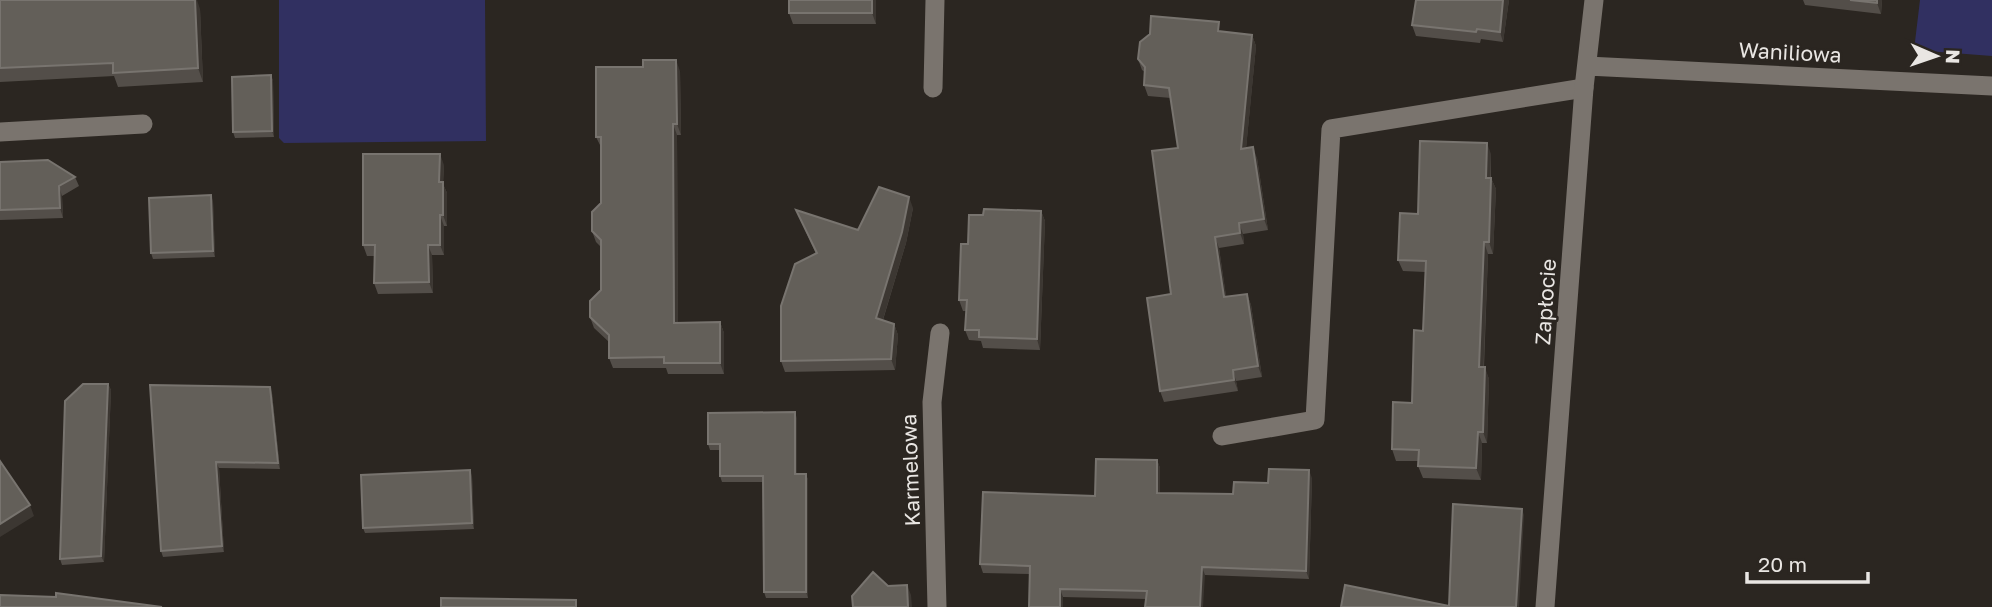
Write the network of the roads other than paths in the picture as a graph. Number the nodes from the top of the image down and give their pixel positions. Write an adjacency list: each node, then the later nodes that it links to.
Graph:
1 (936, 0): 5 (street)
2 (1594, 0): 3 (street, Zapłocie)
3 (1587, 66): 4 (street, Waniliowa); 6 (street, Zapłocie)
4 (1992, 86)
5 (933, 88)
6 (1584, 88): 10 (street); 12 (street, Zapłocie)
7 (142, 124): 8 (street)
8 (0, 132)
9 (940, 333): 11 (street, Karmelowa)
10 (1222, 436)
11 (937, 607)
12 (1545, 607)

